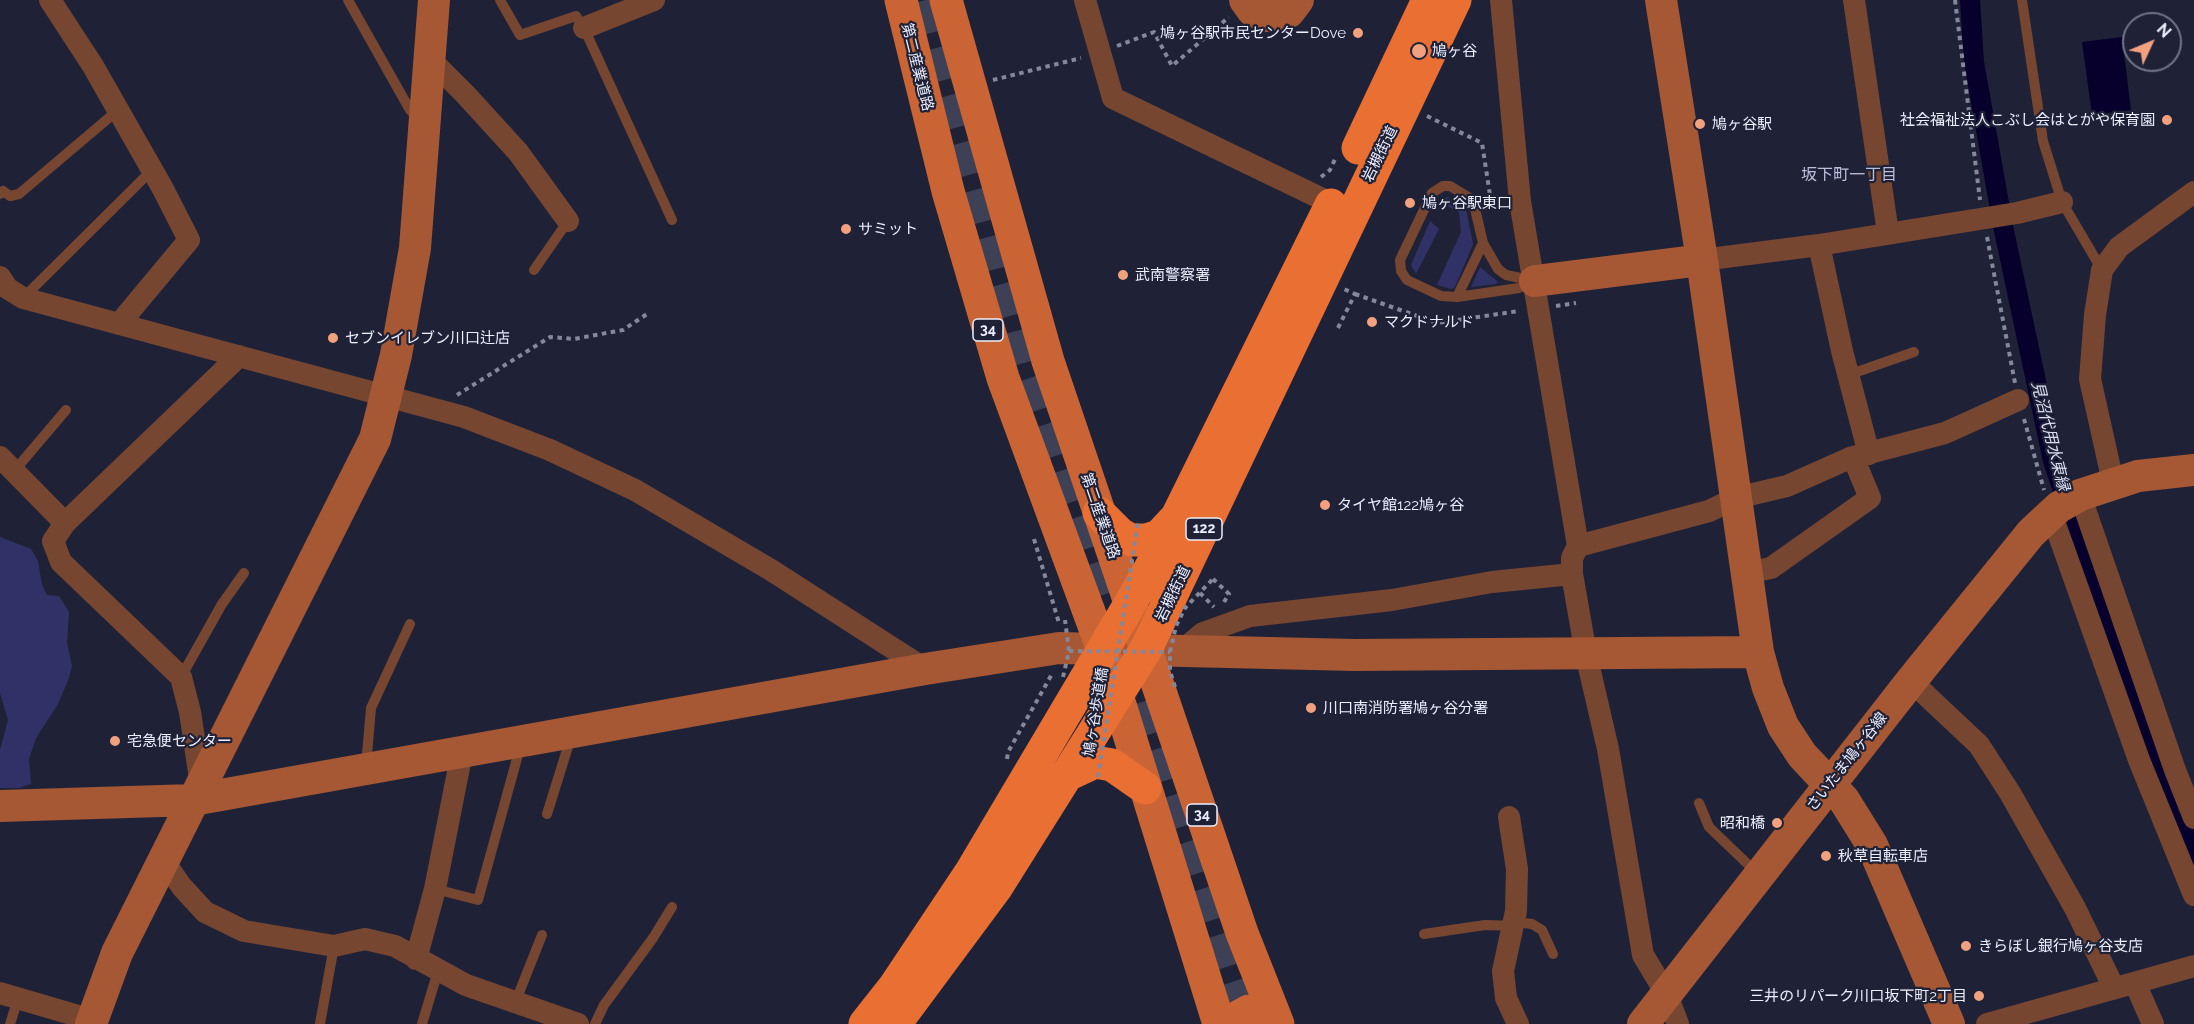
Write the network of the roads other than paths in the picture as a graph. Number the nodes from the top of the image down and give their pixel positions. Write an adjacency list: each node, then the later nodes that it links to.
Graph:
1 (50, 0): 19 (street)
2 (348, 0): 20 (lane)
3 (434, 0): 18 (street)
4 (500, 0): 17 (lane)
5 (901, 0): 60 (main road, 第二産業道路 / 34)
6 (946, 0): 51 (main road, 第二産業道路)
7 (1085, 0): 24 (street)
8 (1245, 0): 9 (street)
9 (1298, 0)
10 (1428, 0): 24 (highway, 岩槻街道 / 122)
11 (1455, 0): 24 (highway, 岩槻街道 / 122)
12 (1501, 0): 35 (street)
13 (1661, 0): 31 (street)
14 (1854, 0): 28 (street)
15 (2022, 0): 25 (lane)
16 (640, 3): 17 (street)
17 (584, 28): 26 (lane)
18 (430, 59): 20 (street); 27 (street)
19 (117, 111): 21 (street); 23 (lane)
20 (425, 123): 42 (street)
21 (152, 170): 37 (lane); 38 (street)
22 (2194, 192): 33 (street)
23 (0, 194)
24 (1333, 199): 52 (highway, 岩槻街道 / 122); 60 (highway, 岩槻街道 / 122)
25 (2062, 202): 28 (street); 33 (lane)
26 (672, 220)
27 (568, 221): 32 (lane)
28 (1888, 232): 30 (street)
29 (1483, 243): 35 (lane); 36 (lane); 36 (lane)
30 (1819, 245): 31 (street); 41 (street)
31 (1702, 260): 35 (street); 49 (street)
32 (534, 270)
33 (2102, 270): 48 (street)
34 (0, 277): 37 (street)
35 (1537, 295): 36 (lane); 54 (street)
36 (1457, 297)
37 (23, 298): 38 (street)
38 (119, 324): 40 (street)
39 (1914, 352): 41 (lane)
40 (239, 356): 42 (street); 53 (street)
41 (1848, 375): 45 (street)
42 (387, 395): 63 (street); 74 (street)
43 (2018, 400): 45 (street)
44 (66, 410): 46 (lane)
45 (1861, 455): 49 (street); 56 (street)
46 (7, 464): 53 (street)
47 (2194, 470): 48 (street, さいたま鳩ヶ谷線)
48 (2113, 482): 50 (street, さいたま鳩ヶ谷線)
49 (1736, 498): 54 (street); 56 (street)
50 (2066, 503): 65 (street, さいたま鳩ヶ谷線); 79 (street); 83 (street)
51 (1099, 513): 52 (highway); 58 (main road, 第二産業道路)
52 (1176, 518): 58 (highway, 岩槻街道 / 122)
53 (65, 523): 64 (street)
54 (1578, 546): 57 (street)
55 (244, 573): 64 (lane)
56 (1746, 573): 61 (street)
57 (1572, 574): 60 (street); 62 (street)
58 (1130, 604): 60 (highway, 岩槻街道 / 122)
59 (410, 624): 70 (lane)
60 (1144, 650): 62 (street); 63 (street); 66 (main road, 第二産業道路 / 34); 86 (main road, 第二産業道路 / 34); 104 (highway, 岩槻街道 / 122)
61 (1758, 652): 62 (street); 72 (street)
62 (1586, 654): 96 (street)
63 (925, 669): 67 (street)
64 (181, 677): 74 (street)
65 (1911, 681): 72 (street, さいたま鳩ヶ谷線); 95 (street)
66 (1117, 696): 71 (highway); 73 (main road, 第二産業道路 / 34)
67 (572, 732): 68 (street); 77 (lane)
68 (522, 741): 69 (street); 82 (lane)
69 (462, 752): 70 (street); 82 (street)
70 (366, 769): 74 (street)
71 (1083, 776): 73 (highway); 105 (highway)
72 (1830, 784): 81 (street, さいたま鳩ヶ谷線); 112 (street)
73 (1145, 788): 92 (main road, 第二産業道路 / 34)
74 (197, 792): 76 (street); 80 (street)
75 (1699, 803): 81 (lane)
76 (0, 806)
77 (547, 814)
78 (1509, 817): 85 (street)
79 (2194, 818)
80 (162, 860): 89 (street); 99 (street)
81 (1759, 876): 96 (street, さいたま鳩ヶ谷線)
82 (435, 889): 91 (street)
83 (2194, 895)
84 (672, 907): 103 (lane)
85 (1515, 924): 88 (lane); 90 (lane); 109 (street)
86 (1242, 933): 92 (main road); 108 (main road, 第二産業道路 / 34)
87 (542, 934): 98 (lane)
88 (1424, 934)
89 (334, 946): 91 (street); 101 (lane)
90 (1553, 954)
91 (416, 959): 94 (street)
92 (1198, 964): 106 (main road, 第二産業道路 / 34)
93 (2194, 966): 95 (street)
94 (438, 971): 98 (street); 102 (lane)
95 (2125, 985): 113 (street); 114 (street)
96 (1667, 995): 110 (street, さいたま鳩ヶ谷線); 111 (street)
97 (9, 996): 99 (street); 100 (lane)
98 (515, 1002): 103 (street)
99 (91, 1022)
100 (10, 1024)
101 (320, 1024)
102 (422, 1024)
103 (580, 1024)
104 (865, 1024)
105 (895, 1024)
106 (1219, 1024)
107 (1234, 1024): 108 (main road)
108 (1277, 1024)
109 (1518, 1024)
110 (1643, 1024)
111 (1678, 1024)
112 (1949, 1024)
113 (1987, 1024)
114 (2154, 1024)

